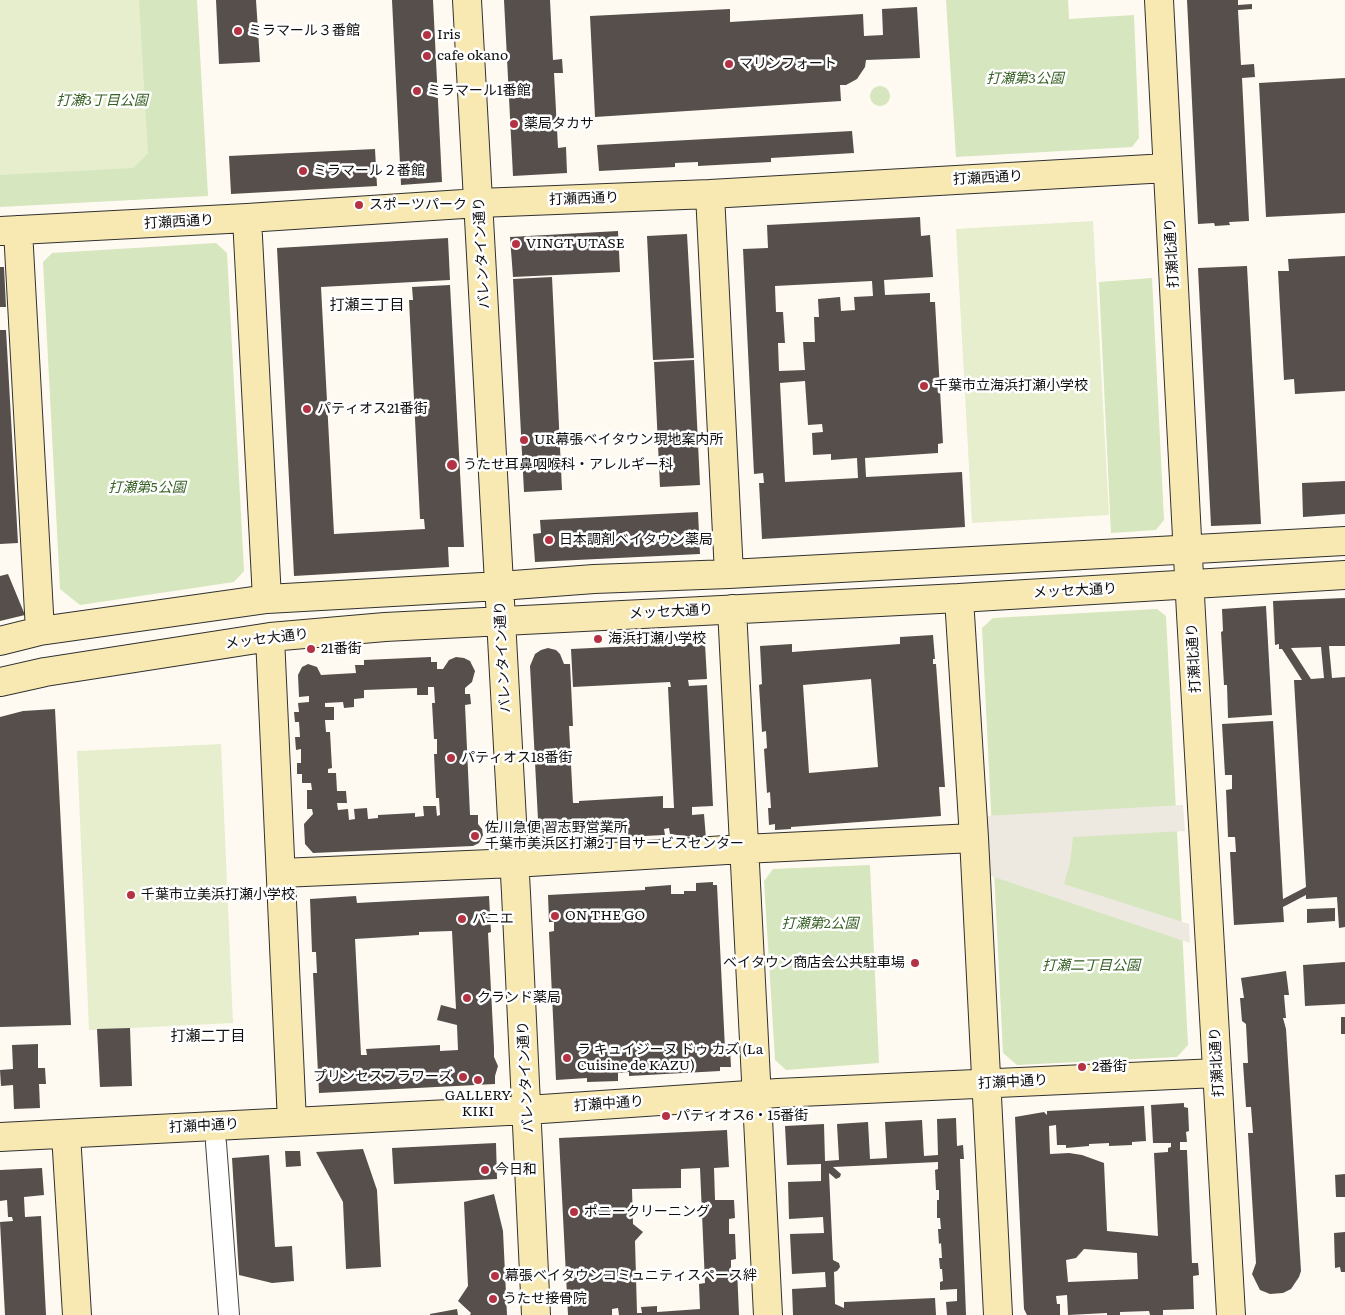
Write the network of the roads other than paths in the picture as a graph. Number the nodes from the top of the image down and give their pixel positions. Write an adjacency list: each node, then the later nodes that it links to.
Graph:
1 (468, 0): 5 (street, バレンタイン通り)
2 (1159, 0): 3 (street, 打瀬北通り)
3 (1167, 168): 4 (street, 打瀬西通り); 9 (street, 打瀬北通り)
4 (710, 194): 5 (street, 打瀬西通り); 10 (street)
5 (479, 203): 6 (street, 打瀬西通り); 13 (street, バレンタイン通り)
6 (246, 218): 7 (street, 打瀬西通り); 14 (street)
7 (9, 230): 18 (street)
8 (1345, 541): 9 (street)
9 (1188, 548): 10 (street); 12 (street, 打瀬北通り)
10 (729, 574): 13 (street)
11 (1345, 575): 12 (street, メッセ大通り)
12 (1190, 584): 15 (street, メッセ大通り); 26 (street, 打瀬北通り)
13 (500, 586): 14 (street); 17 (street, バレンタイン通り)
14 (267, 598): 18 (street)
15 (959, 598): 16 (street, メッセ大通り); 22 (street)
16 (732, 609): 17 (street, メッセ大通り); 23 (street)
17 (501, 621): 19 (street, メッセ大通り); 24 (street, バレンタイン通り)
18 (40, 631): 20 (street)
19 (270, 637): 21 (street, メッセ大通り); 25 (street)
20 (0, 641)
21 (0, 682)
22 (974, 838): 23 (street); 27 (street)
23 (743, 849): 24 (street); 28 (street)
24 (514, 863): 25 (street); 29 (street, バレンタイン通り)
25 (281, 873): 30 (street)
26 (1217, 1073): 27 (street, 打瀬中通り); 39 (street, 打瀬北通り)
27 (986, 1084): 28 (street, 打瀬中通り); 38 (street)
28 (756, 1094): 29 (street, 打瀬中通り); 37 (street)
29 (527, 1110): 30 (street, 打瀬中通り); 36 (street, バレンタイン通り)
30 (292, 1122): 31 (street, 打瀬中通り)
31 (66, 1134): 32 (street, 打瀬中通り); 34 (street)
32 (0, 1137)
33 (216, 1143): 35 (street)
34 (77, 1315)
35 (229, 1315)
36 (536, 1315)
37 (768, 1315)
38 (998, 1315)
39 (1231, 1315)

